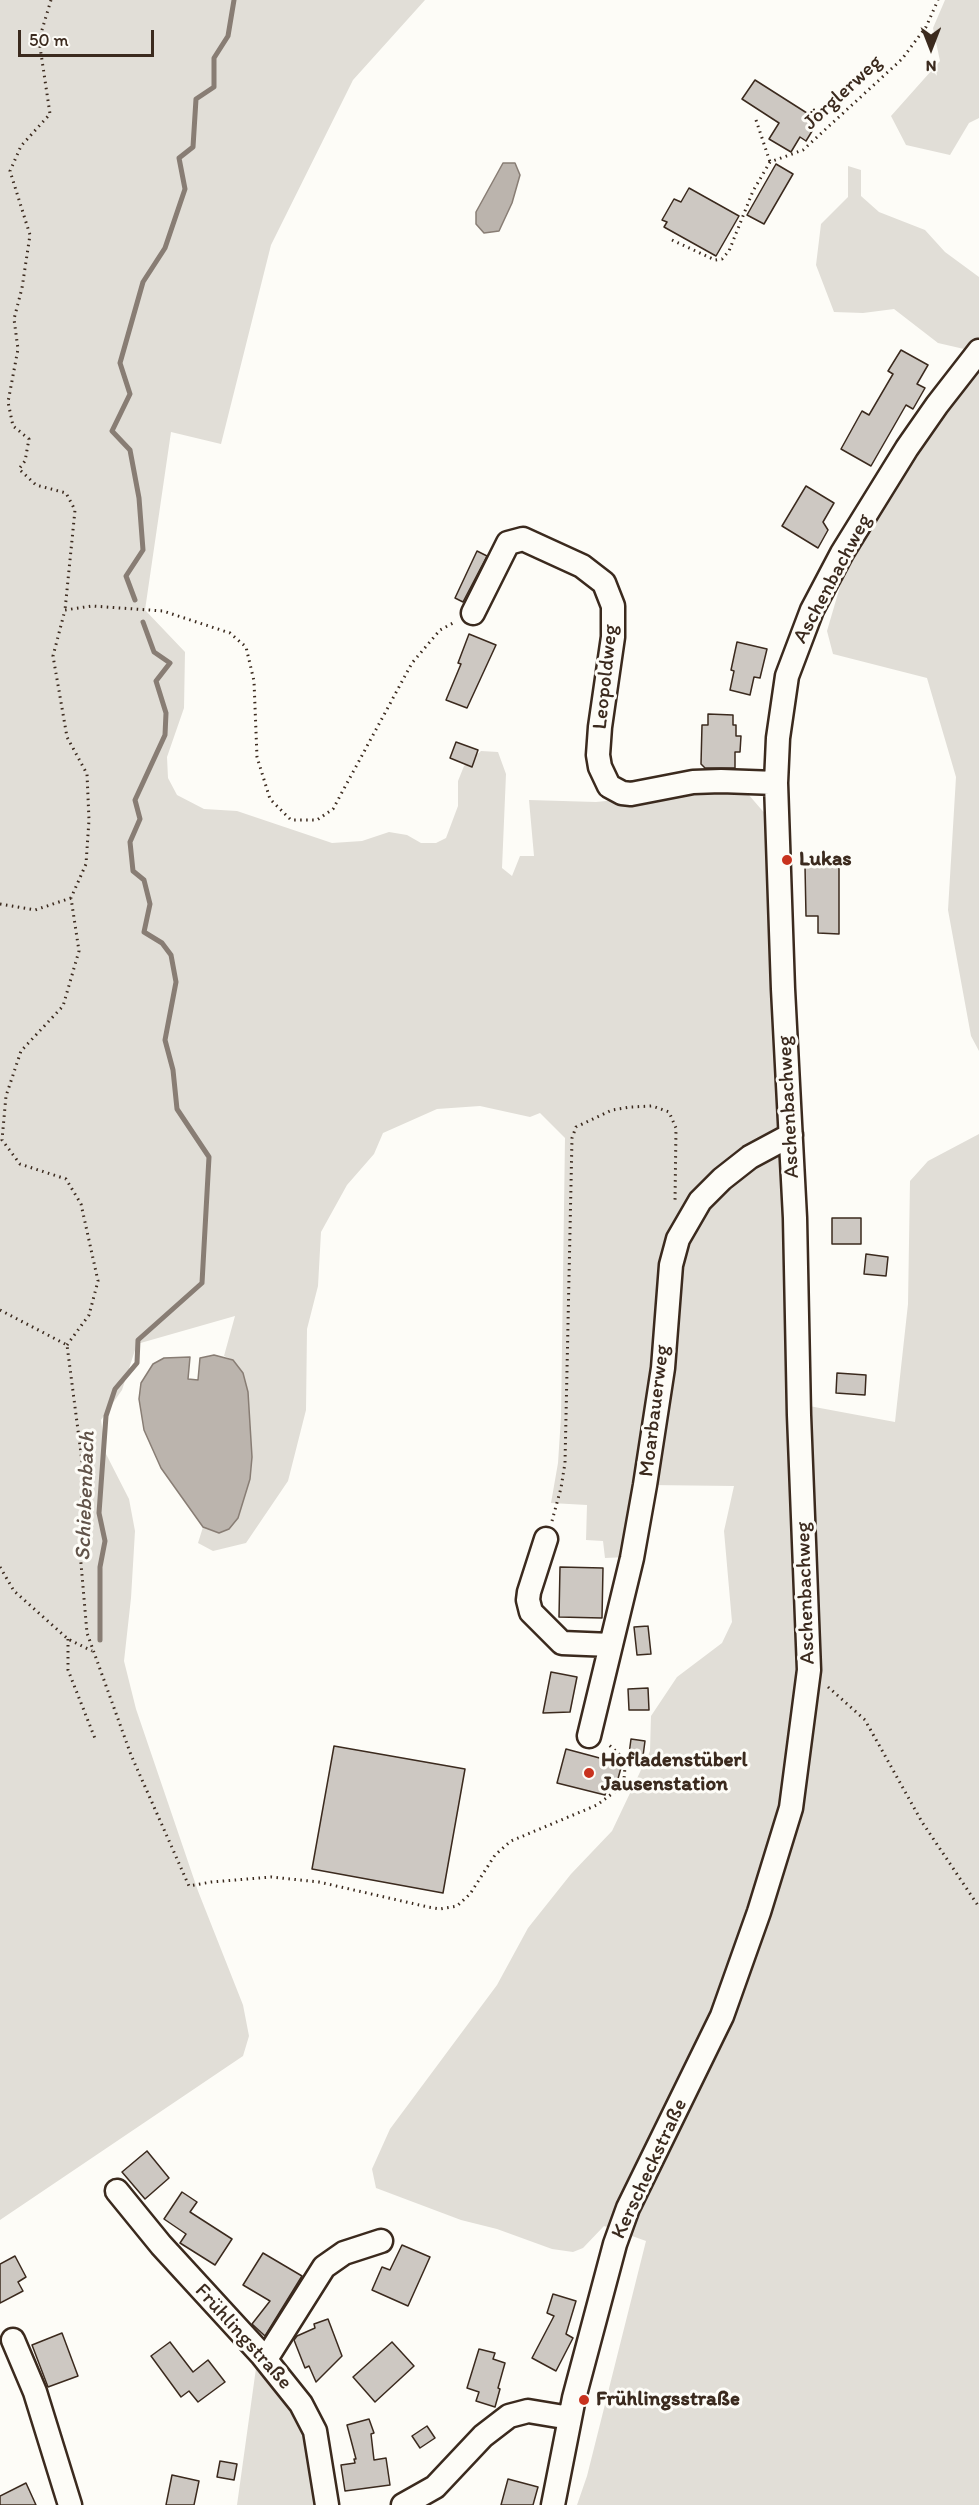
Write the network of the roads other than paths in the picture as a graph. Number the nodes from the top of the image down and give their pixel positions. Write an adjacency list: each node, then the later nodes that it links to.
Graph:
1 (979, 351): 3 (street, Aschenbachweg)
2 (473, 613): 3 (street, Leopoldweg)
3 (776, 783): 4 (street, Aschenbachweg)
4 (791, 1135): 6 (street, Moarbauerweg); 8 (street, Aschenbachweg)
5 (546, 1539): 6 (street)
6 (611, 1645): 7 (street, Moarbauerweg)
7 (589, 1736)
8 (759, 1912): 13 (street, Kerscheckstraße)
9 (117, 2191): 12 (street, Frühlingstraße)
10 (381, 2241): 12 (street)
11 (13, 2340): 14 (street)
12 (266, 2359): 15 (street, Frühlingstraße)
13 (570, 2418): 16 (street); 17 (street, Kerscheckstraße)
14 (70, 2505)
15 (328, 2505)
16 (403, 2505)
17 (552, 2505)

